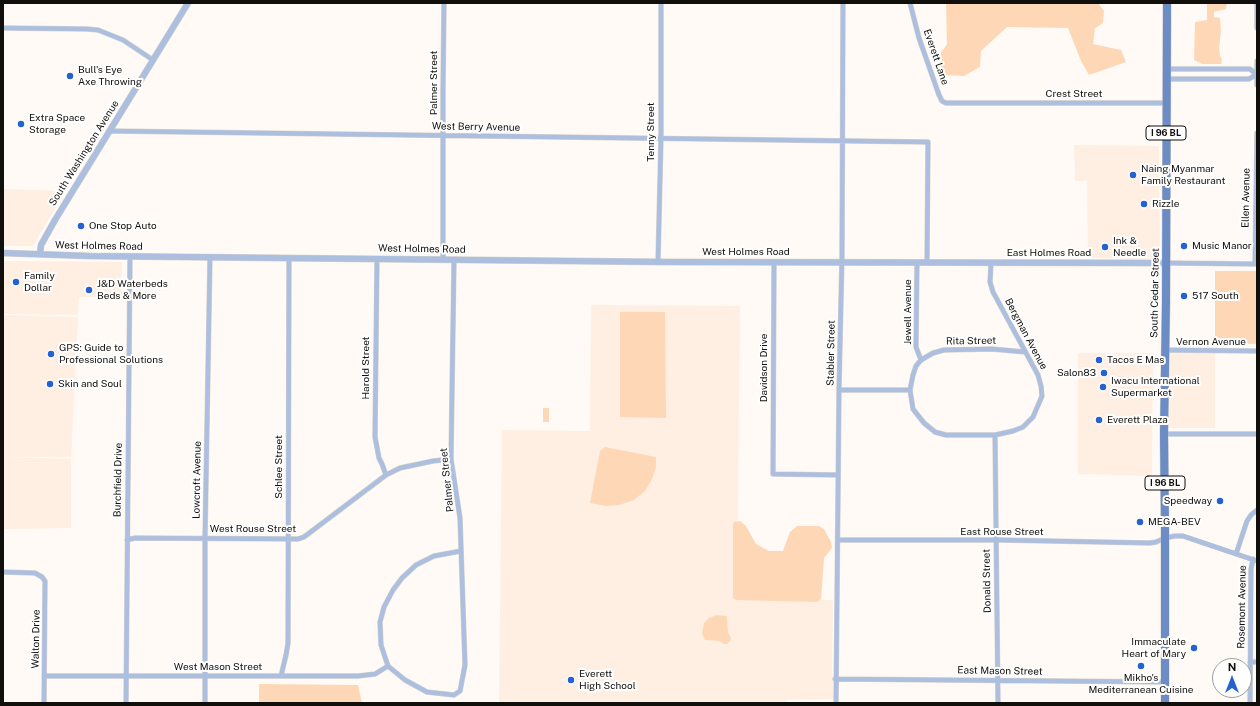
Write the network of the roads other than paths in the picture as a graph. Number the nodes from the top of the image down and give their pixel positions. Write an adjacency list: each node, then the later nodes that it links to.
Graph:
1 (188, 3): 10 (street, South Washington Avenue)
2 (444, 3): 20 (street, Palmer Street)
3 (661, 3): 21 (street, Tenny Street)
4 (844, 3): 22 (street, Stabler Street)
5 (910, 3): 16 (street, Everett Lane)
6 (1167, 3): 12 (main road, South Cedar Street / I 96 BL)
7 (1257, 3): 9 (street)
8 (3, 28): 10 (street)
9 (1257, 28)
10 (153, 60): 18 (street, South Washington Avenue)
11 (1257, 62): 13 (street)
12 (1166, 69): 13 (street); 14 (main road, South Cedar Street / I 96 BL)
13 (1257, 74): 14 (street); 15 (street)
14 (1166, 79): 17 (main road, South Cedar Street / I 96 BL)
15 (1257, 85)
16 (982, 103): 17 (street, Crest Street)
17 (1166, 103): 37 (main road, South Cedar Street / I 96 BL)
18 (110, 131): 20 (street, West Berry Avenue); 24 (street, South Washington Avenue)
19 (1257, 133): 38 (street, Ellen Avenue)
20 (444, 136): 21 (street, West Berry Avenue); 29 (street, Palmer Street)
21 (661, 138): 22 (street, West Berry Avenue); 31 (street, Tenny Street)
22 (843, 141): 33 (street, Stabler Street); 35 (street, West Berry Avenue)
23 (3, 253): 24 (street, West Holmes Road)
24 (40, 254): 25 (street, West Holmes Road)
25 (130, 256): 26 (street, West Holmes Road); 55 (street, Burchfield Drive)
26 (210, 257): 27 (street, West Holmes Road); 52 (street, Lowcroft Avenue)
27 (289, 258): 28 (street, West Holmes Road); 54 (street, Schlee Street)
28 (377, 259): 29 (street, West Holmes Road); 49 (street, Harold Street)
29 (443, 259): 30 (street, West Holmes Road)
30 (454, 260): 31 (street, West Holmes Road); 48 (street, Palmer Street)
31 (658, 262): 32 (street, West Holmes Road)
32 (774, 263): 33 (street, West Holmes Road); 50 (street, Davidson Drive)
33 (842, 263): 34 (street, East Holmes Road); 43 (street, Stabler Street)
34 (917, 263): 35 (street, East Holmes Road); 42 (street, Jewell Avenue)
35 (927, 263): 36 (street, East Holmes Road)
36 (991, 263): 37 (street, East Holmes Road); 41 (street, Bergman Avenue)
37 (1166, 263): 38 (street, East Holmes Road); 39 (main road, South Cedar Street / I 96 BL)
38 (1256, 264)
39 (1164, 350): 40 (street, Vernon Avenue); 45 (main road, South Cedar Street / I 96 BL)
40 (1257, 351)
41 (1025, 352): 42 (street, Rita Street); 47 (street, Bergman Avenue)
42 (921, 360): 44 (street)
43 (839, 390): 44 (street); 50 (street, Stabler Street)
44 (910, 390): 47 (street)
45 (1164, 434): 46 (street); 53 (main road, South Cedar Street / I 96 BL)
46 (1257, 434)
47 (995, 435): 57 (street, Donald Street)
48 (451, 459): 49 (street, West Rouse Street); 58 (street, Palmer Street)
49 (386, 475): 54 (street, West Rouse Street)
50 (838, 475): 56 (street, Stabler Street)
51 (1257, 510): 59 (street)
52 (205, 538): 54 (street, West Rouse Street); 55 (street, West Rouse Street); 66 (street, Lowcroft Avenue)
53 (1165, 538): 57 (street, East Rouse Street); 59 (street, East Rouse Street); 70 (main road, South Cedar Street / I 96 BL)
54 (287, 539): 67 (street, Schlee Street)
55 (127, 540): 65 (street, Burchfield Drive)
56 (838, 540): 57 (street, East Rouse Street); 68 (street, Stabler Street)
57 (996, 541): 69 (street, Donald Street)
58 (461, 550): 63 (street); 63 (street, Palmer Street)
59 (1236, 554): 60 (street, East Rouse Street)
60 (1255, 560): 62 (street, Rosemont Avenue)
61 (3, 572): 64 (street, Walton Drive)
62 (1250, 658)
63 (388, 666): 67 (street, West Mason Street)
64 (44, 676): 65 (street, West Mason Street); 71 (street, Walton Drive)
65 (126, 676): 66 (street, West Mason Street); 72 (street, Burchfield Drive)
66 (205, 676): 67 (street, West Mason Street); 73 (street, Lowcroft Avenue)
67 (281, 676)
68 (835, 679): 69 (street, East Mason Street); 74 (street, Stabler Street)
69 (998, 680): 70 (street, East Mason Street); 75 (street, Donald Street)
70 (1165, 682): 76 (main road, South Cedar Street / I 96 BL)
71 (44, 703)
72 (126, 703)
73 (205, 703)
74 (836, 703)
75 (998, 703)
76 (1165, 703)

